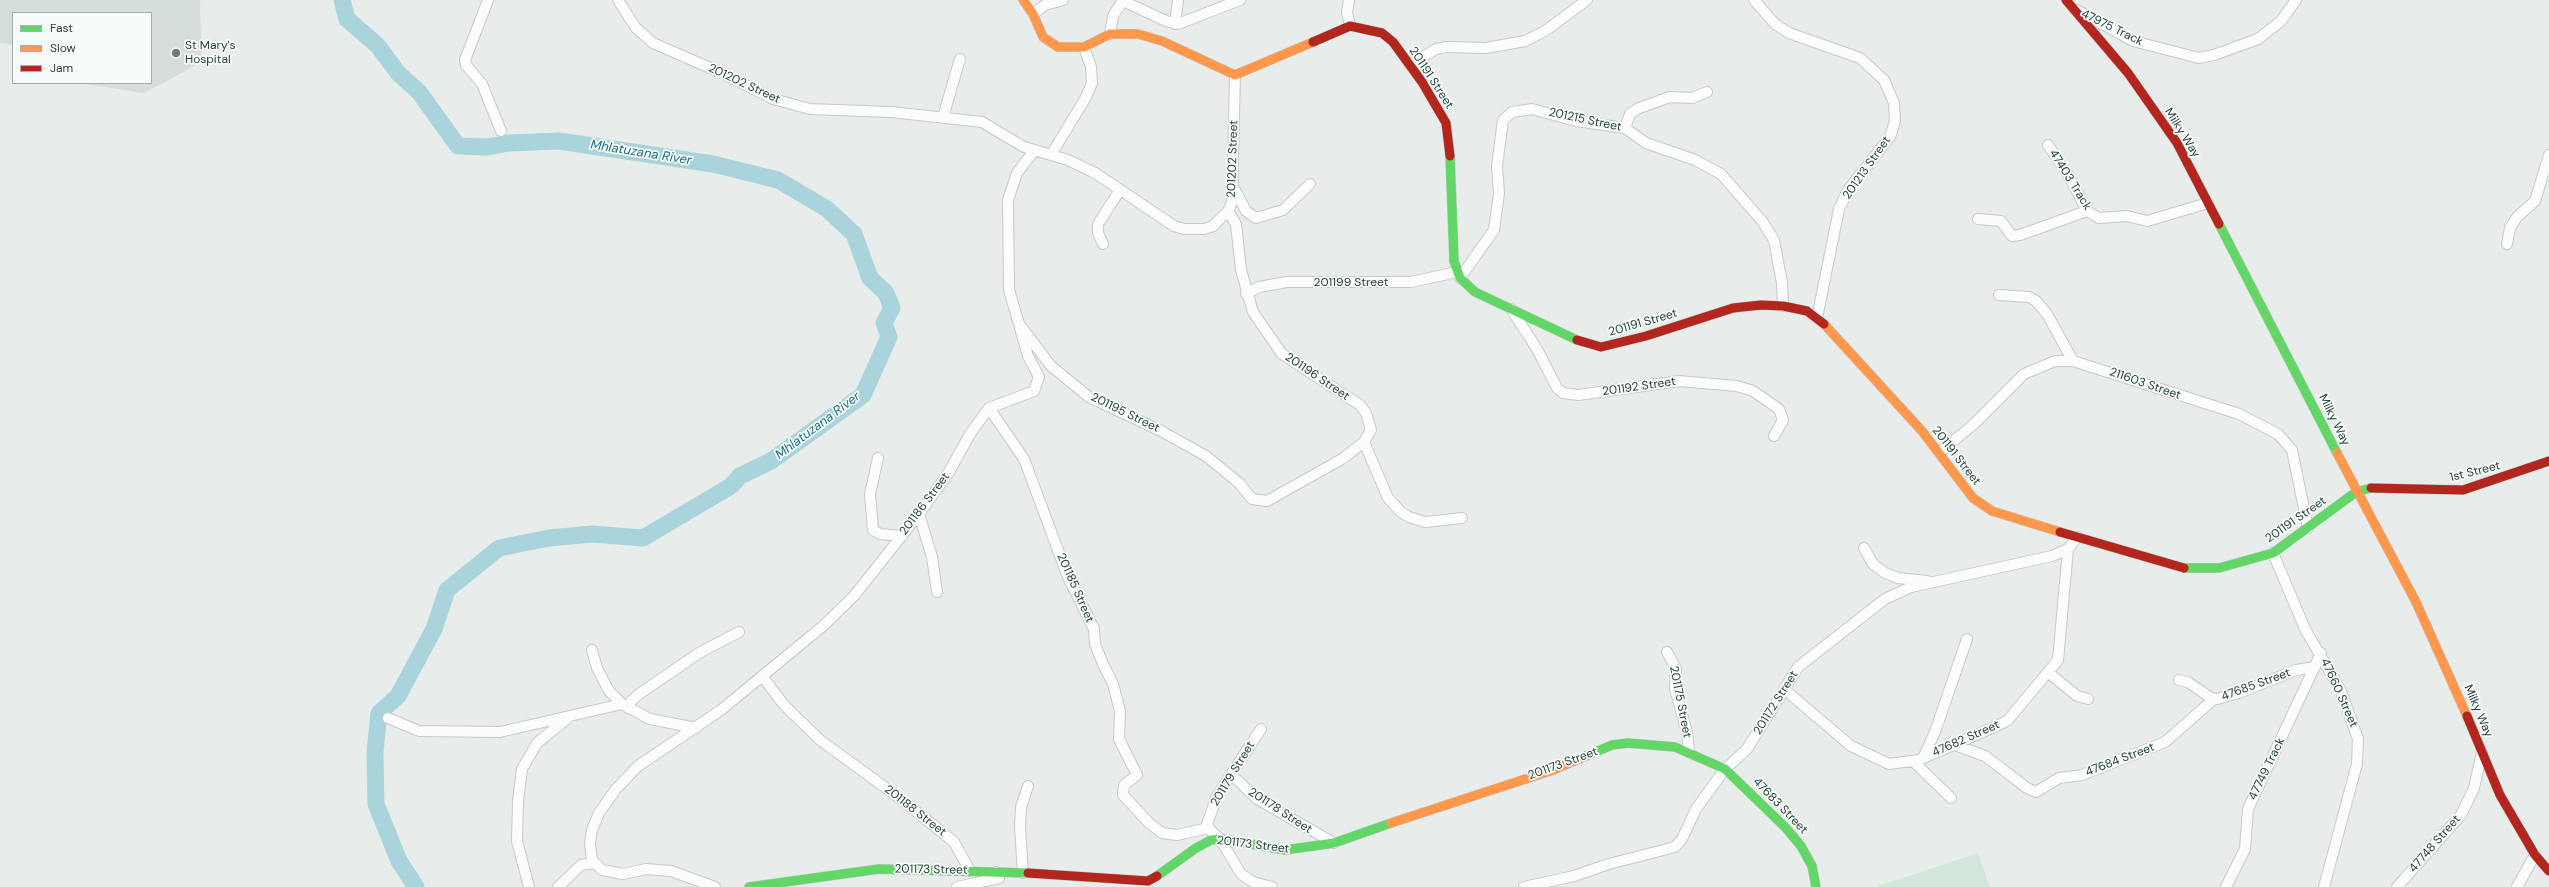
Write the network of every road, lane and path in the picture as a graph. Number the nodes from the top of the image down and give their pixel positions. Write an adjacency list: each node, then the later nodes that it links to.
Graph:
1 (488, 0): 24 (street)
2 (618, 0): 22 (street, 201202 Street)
3 (1022, 0): 13 (street)
4 (1063, 0): 13 (street)
5 (1123, 0): 14 (street); 16 (street)
6 (1178, 0): 14 (street)
7 (1240, 0): 14 (street)
8 (1349, 0): 15 (street)
9 (1588, 0): 19 (street)
10 (1754, 0): 43 (street, 201213 Street)
11 (2296, 0): 12 (street, 47975 Track)
12 (2068, 2): 32 (street, Milky Way)
13 (1033, 14): 17 (street)
14 (1175, 24)
15 (1350, 26): 19 (street, 201191 Street); 20 (street)
16 (1110, 34): 17 (street); 20 (street)
17 (1084, 47): 27 (street)
18 (960, 60): 22 (street)
19 (1410, 65): 38 (street, 201191 Street)
20 (1235, 75): 30 (street, 201202 Street)
21 (1706, 92): 23 (street)
22 (943, 117): 26 (street, 201202 Street)
23 (1625, 128): 38 (street, 201215 Street); 41 (street, 201215 Street)
24 (501, 131)
25 (2048, 145): 34 (street, 47403 Track)
26 (1034, 151): 27 (street, 201202 Street); 44 (street, 201195 Street)
27 (1051, 155): 31 (street, 201202 Street)
28 (2549, 155): 37 (street)
29 (1310, 184): 30 (street)
30 (1233, 186): 33 (street, 201202 Street)
31 (1120, 190): 33 (street, 201202 Street); 36 (street)
32 (2208, 203): 34 (street, 47403 Track); 52 (street, Milky Way)
33 (1228, 210): 39 (street, 201196 Street)
34 (2087, 211): 35 (street)
35 (1978, 220)
36 (1103, 244)
37 (2507, 244)
38 (1458, 275): 39 (street, 201199 Street); 42 (street, 201191 Street)
39 (1246, 294): 48 (street, 201196 Street)
40 (1999, 295): 45 (street)
41 (1783, 306): 42 (street, 201191 Street); 43 (street, 201191 Street)
42 (1510, 309): 47 (street, 201192 Street)
43 (1817, 318): 49 (street, 201191 Street)
44 (1019, 324): 46 (street); 48 (street, 201195 Street)
45 (2073, 361): 49 (street, 211603 Street); 55 (street, 211603 Street)
46 (989, 408): 53 (street, 201186 Street); 88 (street, 201185 Street)
47 (1774, 436)
48 (1364, 442): 54 (street)
49 (1939, 453): 57 (street, 201191 Street)
50 (878, 458): 56 (street)
51 (2549, 461): 52 (street, 1st Street)
52 (2356, 492): 55 (street, 201191 Street); 82 (street, Milky Way)
53 (919, 514): 56 (street, 201186 Street); 62 (street)
54 (1462, 518)
55 (2308, 528): 60 (street, 201191 Street)
56 (902, 536): 70 (street, 201186 Street)
57 (2077, 537): 59 (street); 60 (street, 201191 Street)
58 (1864, 548): 61 (street)
59 (2068, 549): 61 (street, 201172 Street); 69 (street, 47682 Street)
60 (2273, 553): 67 (street, 47660 Street)
61 (1935, 581): 72 (street, 201172 Street)
62 (937, 592)
63 (739, 632): 75 (street)
64 (1967, 639): 83 (street)
65 (592, 650): 75 (street)
66 (1668, 652): 81 (street, 201175 Street)
67 (2321, 653): 68 (street, 47749 Track); 109 (street, 47660 Street)
68 (2315, 667): 74 (street, 47685 Street); 108 (street, 47749 Track)
69 (2049, 673): 73 (street); 80 (street, 47682 Street)
70 (762, 676): 78 (street, 201186 Street); 94 (street, 201188 Street)
71 (2179, 680): 74 (street, 47685 Street)
72 (1784, 688): 83 (street, 47682 Street); 84 (street, 201172 Street)
73 (2088, 699)
74 (2214, 699): 80 (street, 47684 Street)
75 (625, 706): 76 (street); 78 (street)
76 (572, 714): 77 (street); 99 (street)
77 (388, 718)
78 (696, 728): 92 (street, 201186 Street)
79 (1261, 728): 85 (street, 201179 Street)
80 (1955, 745): 83 (street, 47682 Street)
81 (1689, 752): 84 (street, 201173 Street); 90 (street, 201173 Street)
82 (2482, 752): 91 (street, Milky Way); 110 (street, 47748 Street)
83 (1918, 760): 87 (street)
84 (1726, 769): 97 (street, 201172 Street); 107 (street, 47683 Street)
85 (1231, 774): 88 (street, 201179 Street); 90 (street, 201178 Street)
86 (1028, 786): 96 (street)
87 (1951, 798)
88 (1208, 828): 89 (street)
89 (1220, 839): 90 (street, 201173 Street); 98 (street, 201173 Street); 104 (street)
90 (1334, 844)
91 (2536, 855): 93 (street, Milky Way); 111 (street)
92 (594, 863): 100 (street); 101 (street)
93 (2549, 870)
94 (970, 871): 95 (street, 201173 Street); 102 (street, 201173 Street)
95 (996, 872): 96 (street, 201173 Street); 103 (street)
96 (1023, 873): 98 (street, 201173 Street)
97 (1574, 876): 105 (street, 201172 Street); 106 (street)
98 (1145, 884)
99 (529, 887)
100 (558, 887)
101 (715, 887)
102 (749, 887)
103 (957, 887)
104 (1272, 887)
105 (1524, 887)
106 (1572, 887)
107 (1816, 887)
108 (2226, 887)
109 (2324, 887)
110 (2397, 887)
111 (2517, 887)

